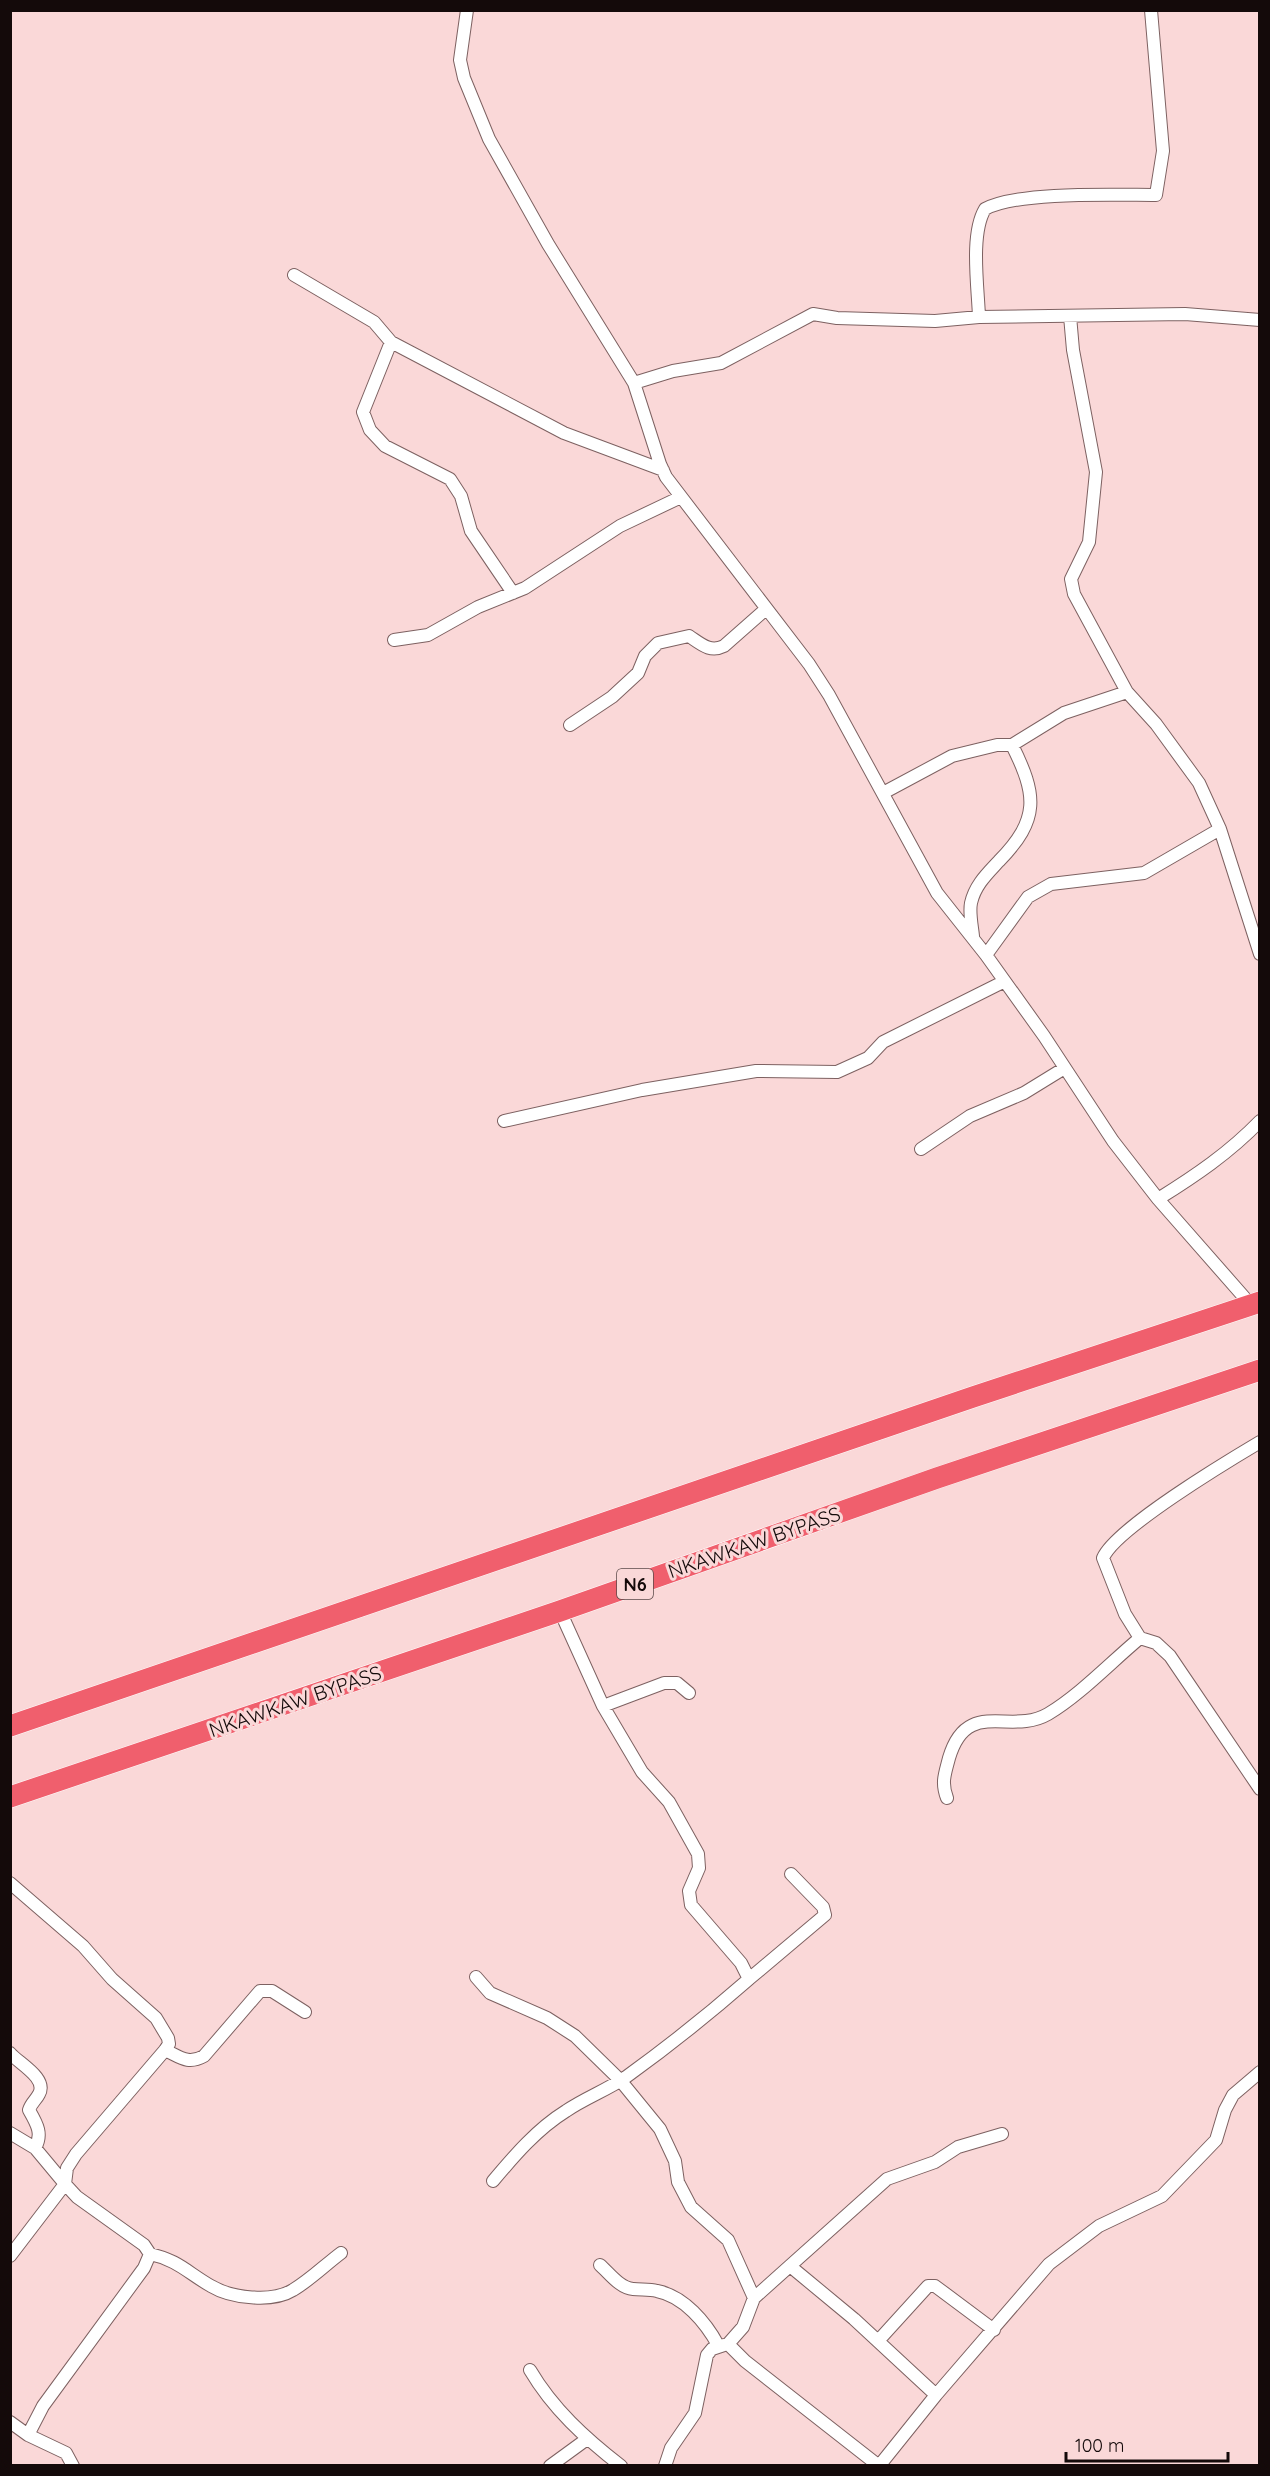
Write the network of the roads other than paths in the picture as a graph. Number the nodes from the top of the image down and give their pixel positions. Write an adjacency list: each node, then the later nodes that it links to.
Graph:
1 (467, 10): 8 (street)
2 (1151, 10): 5 (street)
3 (294, 275): 7 (street)
4 (1070, 316): 5 (street); 6 (street); 14 (street)
5 (979, 317): 8 (street)
6 (1260, 320)
7 (392, 342): 9 (street); 11 (street)
8 (634, 384): 9 (street)
9 (663, 470): 10 (street)
10 (681, 497): 11 (street); 12 (street)
11 (513, 593): 13 (street)
12 (766, 609): 15 (street); 17 (street)
13 (394, 640)
14 (1127, 692): 16 (street); 18 (street)
15 (570, 725)
16 (1011, 745): 17 (street); 19 (street)
17 (883, 793): 19 (street)
18 (1220, 829): 20 (street); 21 (street)
19 (973, 937): 21 (street)
20 (1260, 954)
21 (986, 955): 22 (street)
22 (1004, 982): 23 (street); 24 (street)
23 (1063, 1069): 26 (street); 27 (street)
24 (504, 1121)
25 (1260, 1121): 27 (street)
26 (921, 1149)
27 (1158, 1199): 28 (street)
28 (1255, 1304): 35 (highway)
29 (1260, 1370): 31 (highway, NKAWKAW BYPASS / N6)
30 (1260, 1442): 32 (street)
31 (560, 1611): 34 (street); 37 (highway, NKAWKAW BYPASS / N6)
32 (1140, 1638): 36 (street); 38 (street)
33 (689, 1693): 34 (street)
34 (603, 1706): 42 (street)
35 (10, 1726)
36 (1260, 1789)
37 (10, 1797)
38 (947, 1798)
39 (790, 1874): 42 (street)
40 (10, 1883): 44 (street)
41 (476, 1977): 47 (street)
42 (749, 1979): 47 (street)
43 (305, 2012): 44 (street)
44 (165, 2050): 52 (street)
45 (10, 2053): 50 (street)
46 (1260, 2072): 59 (street)
47 (621, 2080): 51 (street); 58 (street)
48 (10, 2133): 50 (street)
49 (1002, 2134): 57 (street)
50 (34, 2148): 52 (street)
51 (493, 2181)
52 (65, 2184): 54 (street); 55 (street)
53 (341, 2253): 54 (street)
54 (150, 2254): 65 (street)
55 (10, 2256)
56 (600, 2265): 61 (street)
57 (790, 2266): 58 (street); 60 (street)
58 (754, 2298): 61 (street)
59 (994, 2330): 60 (street); 63 (street)
60 (878, 2341): 63 (street)
61 (723, 2345): 70 (street); 71 (street)
62 (530, 2370): 66 (street)
63 (936, 2395): 71 (street)
64 (10, 2422): 65 (street)
65 (28, 2435): 67 (street)
66 (587, 2439): 68 (street); 69 (street)
67 (73, 2466)
68 (550, 2466)
69 (621, 2466)
70 (665, 2466)
71 (879, 2466)

